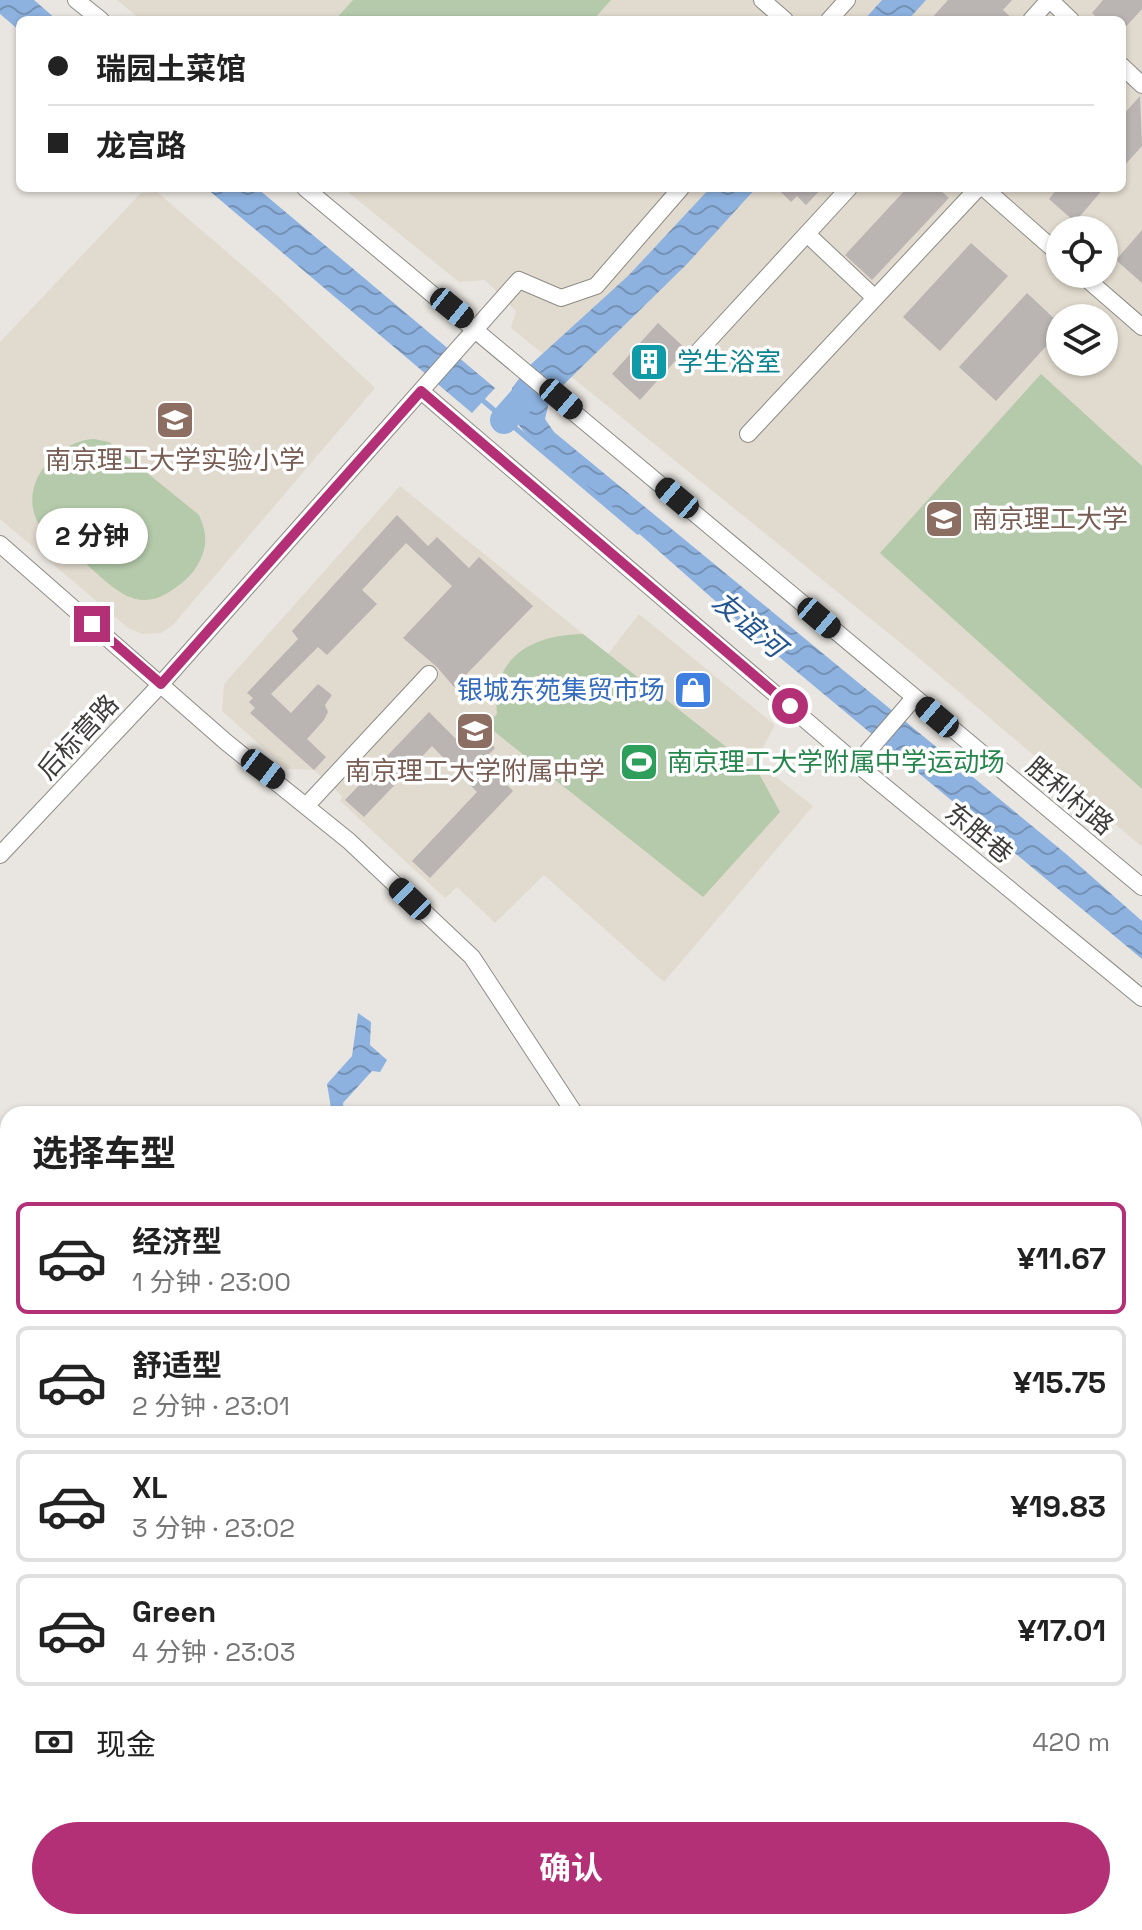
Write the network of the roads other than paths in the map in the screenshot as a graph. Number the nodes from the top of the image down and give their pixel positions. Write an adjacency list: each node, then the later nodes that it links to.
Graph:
1 (76, 0): 5 (street)
2 (762, 0): 6 (street)
3 (847, 0): 7 (street)
4 (1050, 0): 8 (street); 9 (street)
5 (96, 16)
6 (780, 16)
7 (833, 16)
8 (1035, 16)
9 (1067, 16)
10 (1126, 70): 11 (street)
11 (1142, 85)
12 (310, 192): 22 (street, 胜利村路)
13 (678, 192): 22 (street, 后标营路)
14 (845, 192): 17 (street)
15 (977, 192): 20 (street)
16 (986, 192): 18 (street)
17 (807, 234): 20 (street); 23 (street)
18 (1046, 243)
19 (1099, 288): 21 (street)
20 (875, 298): 25 (street)
21 (1139, 319)
22 (476, 328): 24 (street, 后标营路); 29 (street, 胜利村路)
23 (697, 353)
24 (421, 391): 28 (street, 后标营路); 30 (street, 东胜巷)
25 (748, 434)
26 (0, 544): 28 (street)
27 (429, 674): 31 (street)
28 (161, 684): 31 (street); 32 (street, 后标营路)
29 (914, 698): 30 (street); 33 (street, 胜利村路)
30 (862, 758): 34 (street, 东胜巷)
31 (307, 805): 35 (street)
32 (0, 855)
33 (1142, 887)
34 (1142, 998)
35 (570, 1106)

